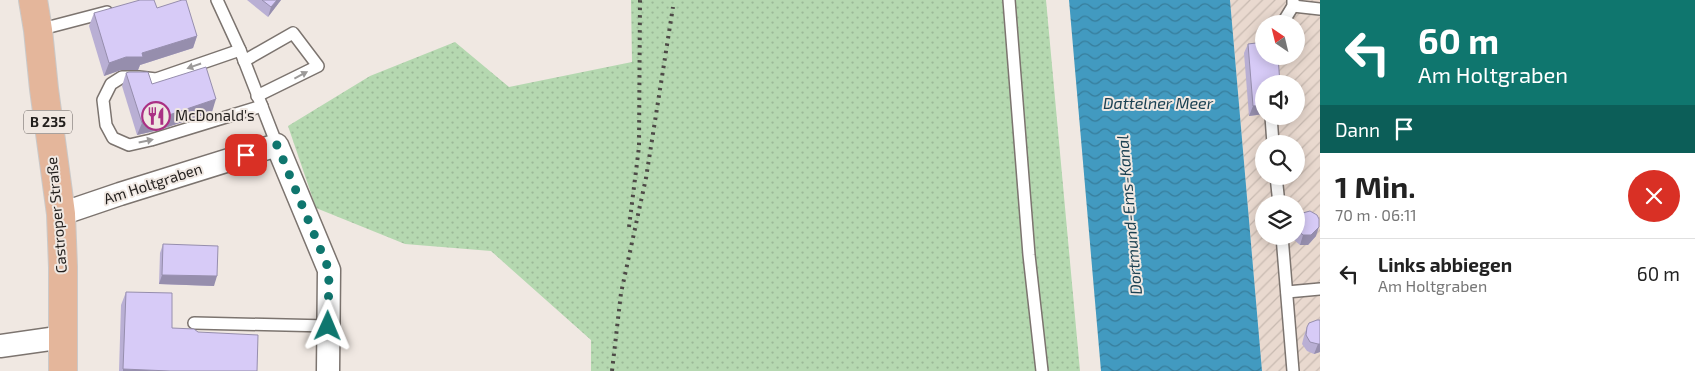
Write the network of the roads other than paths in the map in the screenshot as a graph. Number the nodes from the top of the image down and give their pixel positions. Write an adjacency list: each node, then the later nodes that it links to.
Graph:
1 (33, 0): 8 (main road, Castroper Straße / B 235)
2 (217, 0): 9 (lane)
3 (1009, 0): 22 (lane)
4 (1293, 3): 6 (lane); 7 (lane)
5 (120, 9): 8 (lane)
6 (1320, 9)
7 (1287, 15)
8 (38, 30): 12 (main road, Castroper Straße / B 235)
9 (242, 56): 10 (lane); 10 (lane, one-way to 9); 10 (lane, one-way to 10)
10 (260, 101): 11 (lane)
11 (277, 145): 12 (street, Am Holtgraben); 17 (street)
12 (61, 214): 18 (main road, Castroper Straße / B 235)
13 (1283, 245): 15 (lane)
14 (1320, 288): 15 (lane)
15 (1287, 292): 23 (lane)
16 (194, 323): 17 (lane)
17 (328, 326): 21 (street)
18 (64, 337): 19 (street); 20 (main road, Castroper Straße / B 235)
19 (0, 346)
20 (63, 371)
21 (328, 371)
22 (1042, 371)
23 (1292, 371)

